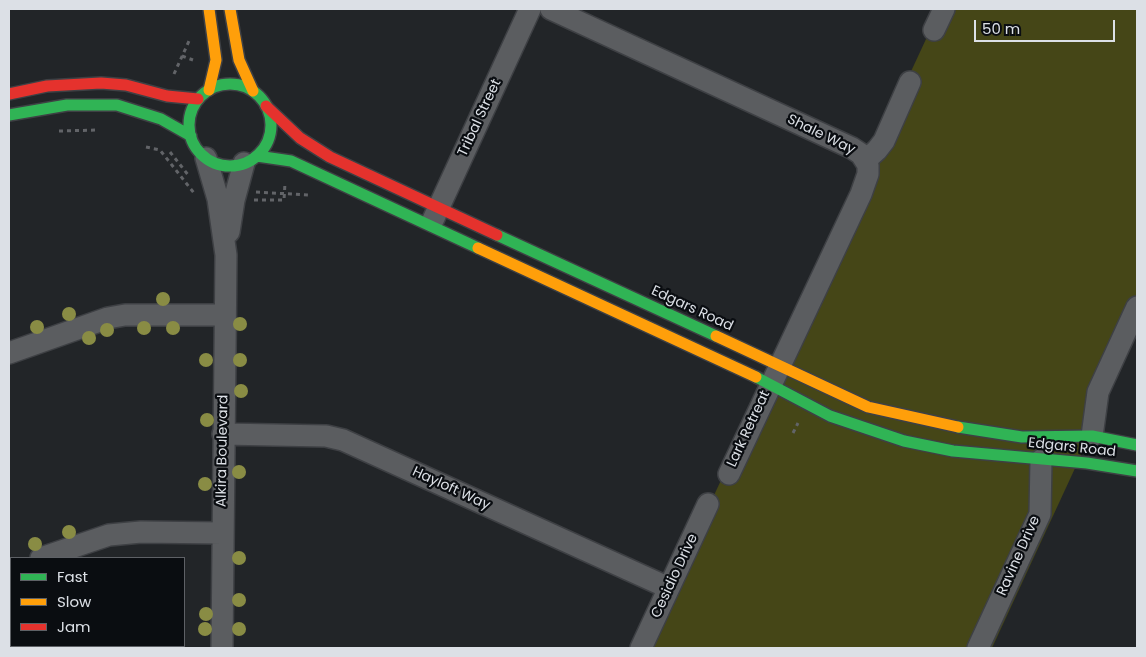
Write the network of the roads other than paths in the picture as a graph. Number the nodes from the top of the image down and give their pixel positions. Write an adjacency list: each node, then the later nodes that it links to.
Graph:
1 (209, 9): 8 (street)
2 (230, 9): 9 (street)
3 (530, 9): 18 (street, Tribal Street)
4 (551, 9): 17 (street, Shale Way)
5 (944, 9): 6 (street)
6 (934, 30)
7 (910, 82): 17 (street)
8 (209, 90): 9 (street); 11 (street)
9 (253, 91): 12 (street)
10 (9, 94): 11 (street)
11 (198, 99): 14 (street)
12 (266, 106): 16 (street); 18 (street, Edgars Road)
13 (9, 116): 14 (street)
14 (191, 136): 15 (street)
15 (206, 158): 16 (street); 20 (street, Alkira Boulevard)
16 (251, 160): 19 (street, Edgars Road); 20 (street, Alkira Boulevard)
17 (866, 160): 24 (street, Shale Way)
18 (439, 207): 19 (street, Tribal Street); 24 (street, Edgars Road)
19 (430, 228): 24 (street, Edgars Road)
20 (226, 254): 22 (street, Alkira Boulevard)
21 (1137, 307): 26 (street)
22 (224, 315): 23 (street); 25 (street, Alkira Boulevard)
23 (9, 353)
24 (775, 376): 26 (street, Edgars Road); 28 (street, Edgars Road); 30 (street, Lark Retreat)
25 (223, 434): 32 (street, Alkira Boulevard); 34 (street, Hayloft Way)
26 (1092, 436): 27 (street, Edgars Road)
27 (1137, 444)
28 (1042, 460): 29 (street, Edgars Road); 37 (street, Ravine Drive)
29 (1137, 471)
30 (729, 474)
31 (708, 504): 34 (street, Cesidio Drive)
32 (222, 533): 33 (street); 35 (street, Alkira Boulevard)
33 (45, 557)
34 (669, 588): 36 (street, Cesidio Drive)
35 (222, 648)
36 (641, 648)
37 (978, 648)

